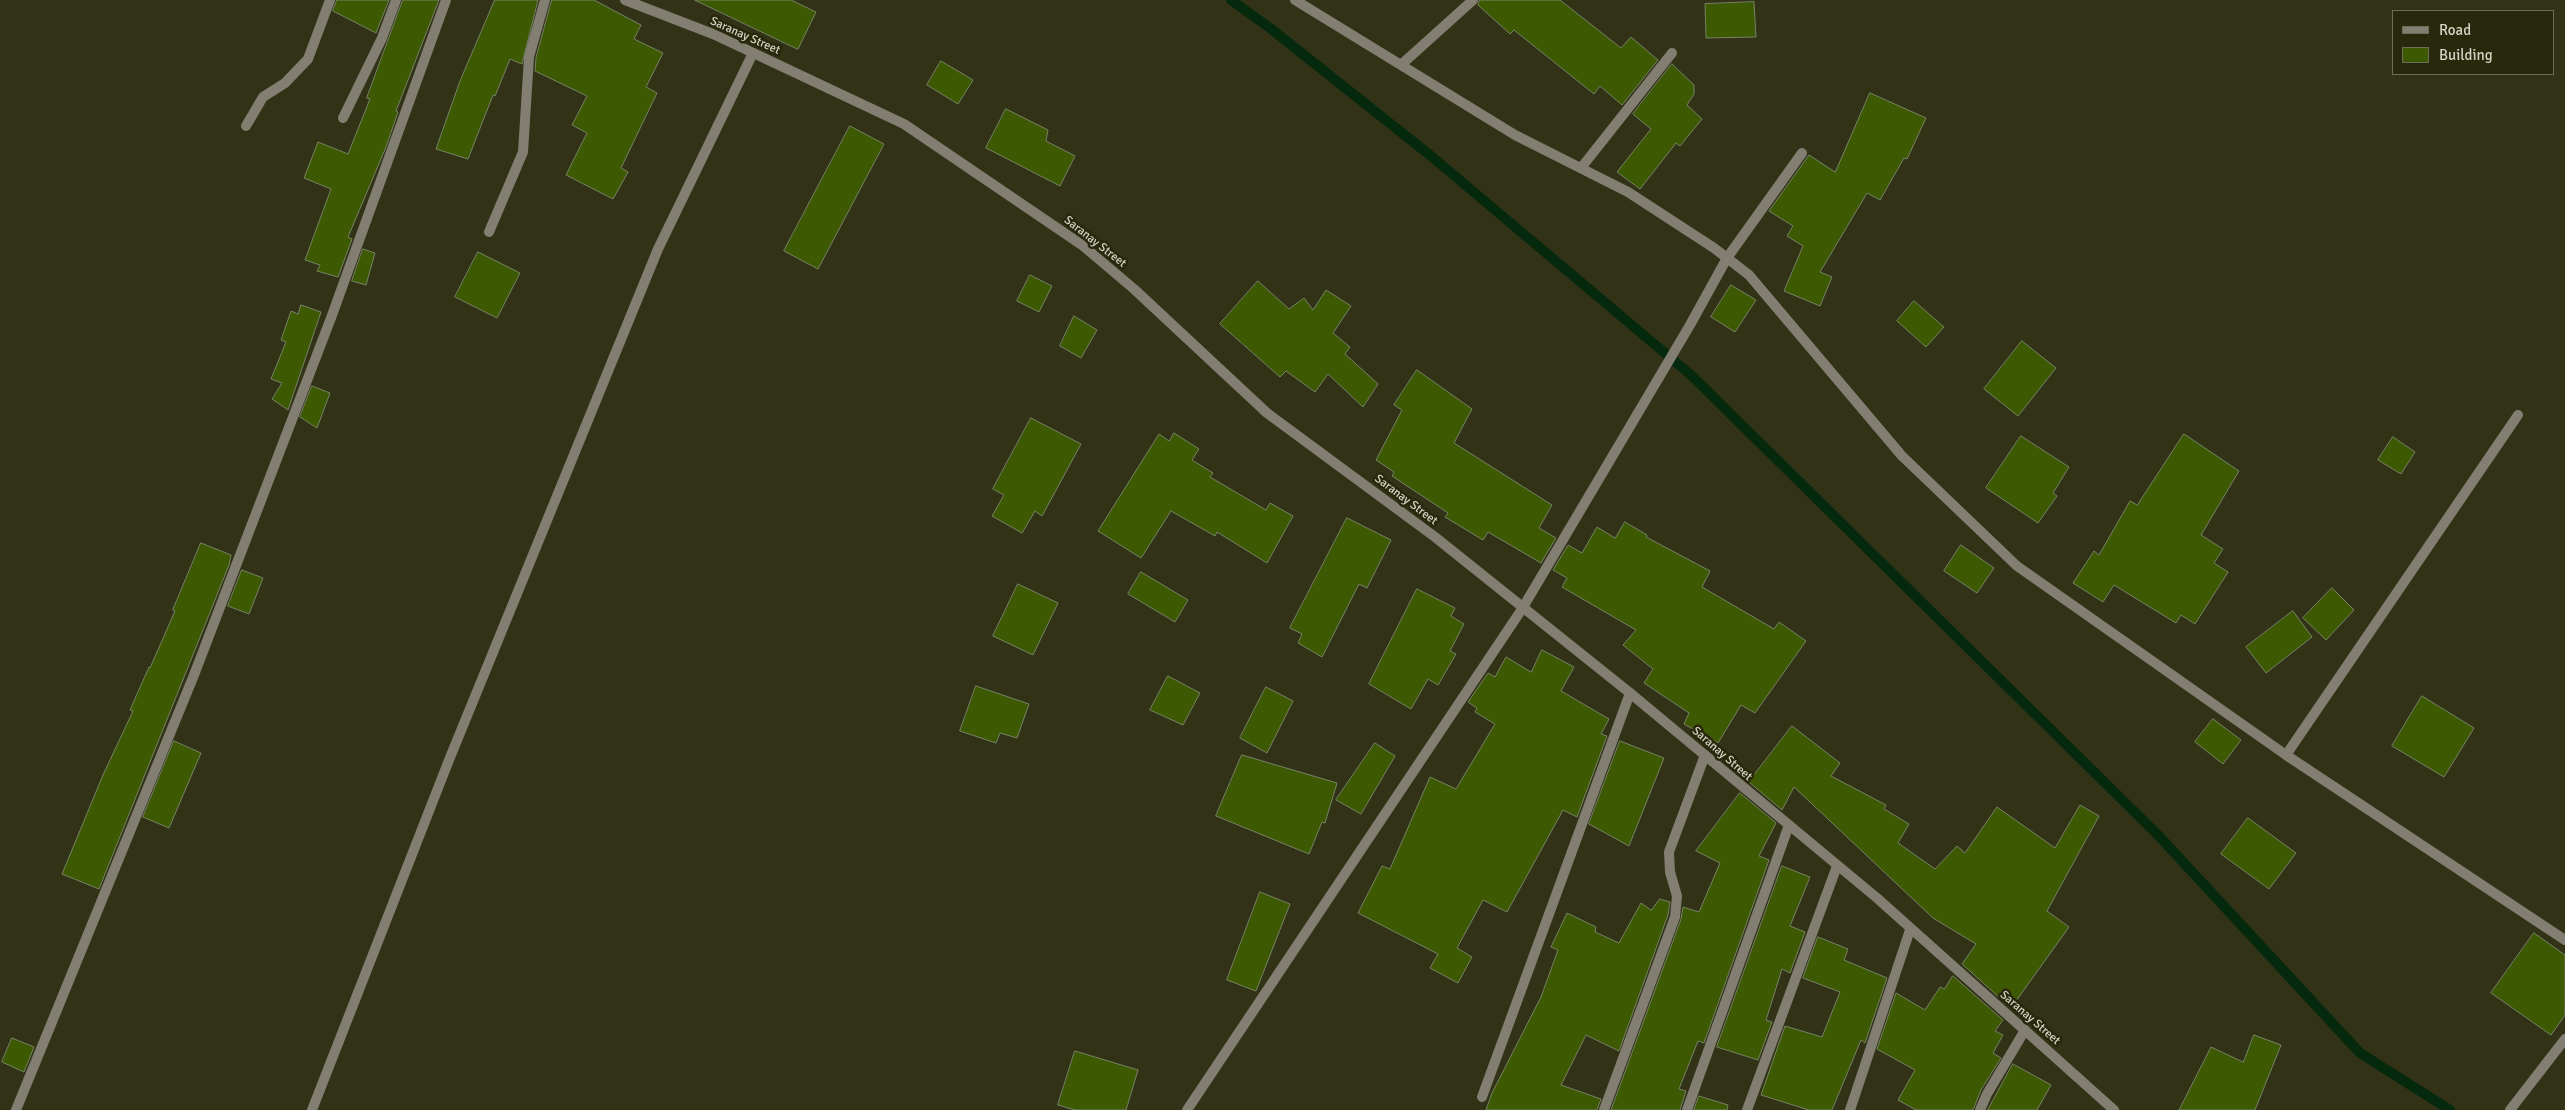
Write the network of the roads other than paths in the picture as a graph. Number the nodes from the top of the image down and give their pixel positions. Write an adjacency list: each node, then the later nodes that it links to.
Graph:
1 (330, 0): 12 (street)
2 (396, 0): 11 (street)
3 (446, 0): 29 (street)
4 (545, 0): 15 (street)
5 (625, 0): 8 (street, Saranay Street)
6 (1295, 0): 10 (street)
7 (1473, 0): 10 (street)
8 (753, 52): 18 (street, Saranay Street); 30 (street)
9 (1672, 53): 14 (street)
10 (1402, 64): 14 (street)
11 (343, 118)
12 (246, 126)
13 (1802, 153): 16 (street)
14 (1581, 168): 16 (street)
15 (489, 232)
16 (1727, 258): 18 (street); 21 (street)
17 (2518, 414): 21 (street)
18 (1522, 609): 19 (street, Saranay Street); 31 (street)
19 (1630, 693): 20 (street, Saranay Street); 28 (street)
20 (1705, 755): 22 (street, Saranay Street); 32 (street)
21 (2286, 755): 25 (street)
22 (1789, 825): 23 (street, Saranay Street); 33 (street)
23 (1837, 866): 24 (street, Saranay Street); 34 (street)
24 (1910, 930): 26 (street, Saranay Street); 35 (street)
25 (2565, 940)
26 (2025, 1030): 36 (street); 37 (street, Saranay Street)
27 (2565, 1038): 38 (street)
28 (1482, 1097)
29 (16, 1110)
30 (312, 1110)
31 (1187, 1110)
32 (1604, 1110)
33 (1688, 1110)
34 (1747, 1110)
35 (1850, 1110)
36 (1980, 1110)
37 (2114, 1110)
38 (2510, 1110)

